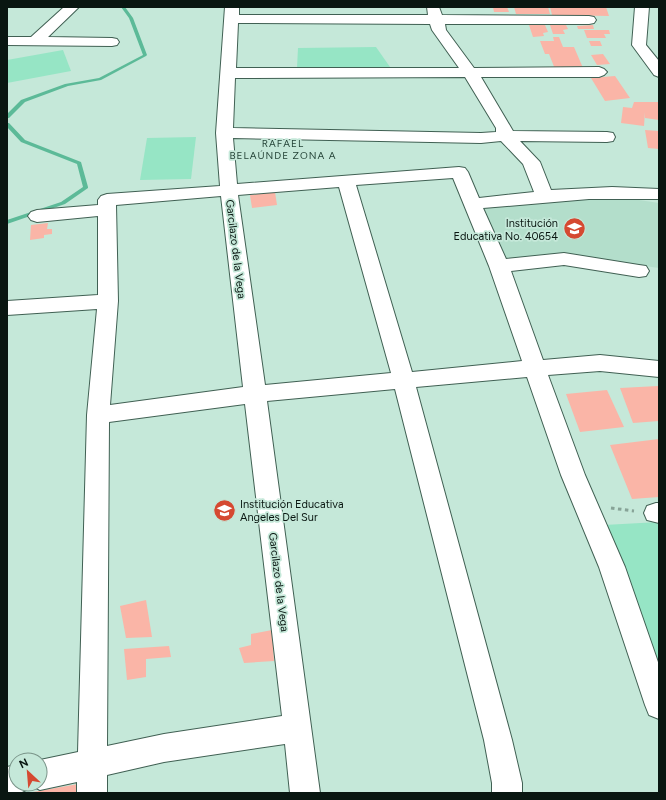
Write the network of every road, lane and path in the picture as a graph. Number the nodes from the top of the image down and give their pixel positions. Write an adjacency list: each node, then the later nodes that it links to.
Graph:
1 (72, 7): 7 (street)
2 (642, 7): 10 (street)
3 (232, 13): 4 (street); 11 (street, Garcilazo de la Vega)
4 (434, 14): 5 (street); 12 (street)
5 (589, 20)
6 (7, 40): 7 (street)
7 (35, 41): 8 (street)
8 (112, 42)
9 (600, 72): 12 (street)
10 (659, 72)
11 (227, 73): 12 (street); 13 (street, Garcilazo de la Vega)
12 (470, 74): 14 (street)
13 (224, 133): 14 (street); 17 (street, Garcilazo de la Vega)
14 (505, 136): 15 (street); 19 (street)
15 (606, 137)
16 (346, 181): 17 (street); 20 (street); 29 (street)
17 (229, 191): 21 (street); 30 (street, Garcilazo de la Vega)
18 (659, 194): 19 (street)
19 (545, 196): 20 (street)
20 (472, 204): 23 (street)
21 (107, 210): 22 (street); 25 (street)
22 (37, 216)
23 (499, 266): 24 (street); 27 (street)
24 (639, 271)
25 (108, 301): 26 (street); 31 (street)
26 (7, 308)
27 (536, 368): 28 (street); 29 (street); 32 (street)
28 (659, 369)
29 (403, 379): 30 (street); 40 (street)
30 (255, 394): 31 (street); 35 (street, Garcilazo de la Vega)
31 (98, 415): 36 (street)
32 (584, 503): 33 (path); 34 (street)
33 (658, 513)
34 (659, 705)
35 (298, 728): 36 (street); 39 (street, Garcilazo de la Vega)
36 (93, 764): 37 (street); 38 (street)
37 (48, 773)
38 (92, 793)
39 (305, 793)
40 (507, 793)

